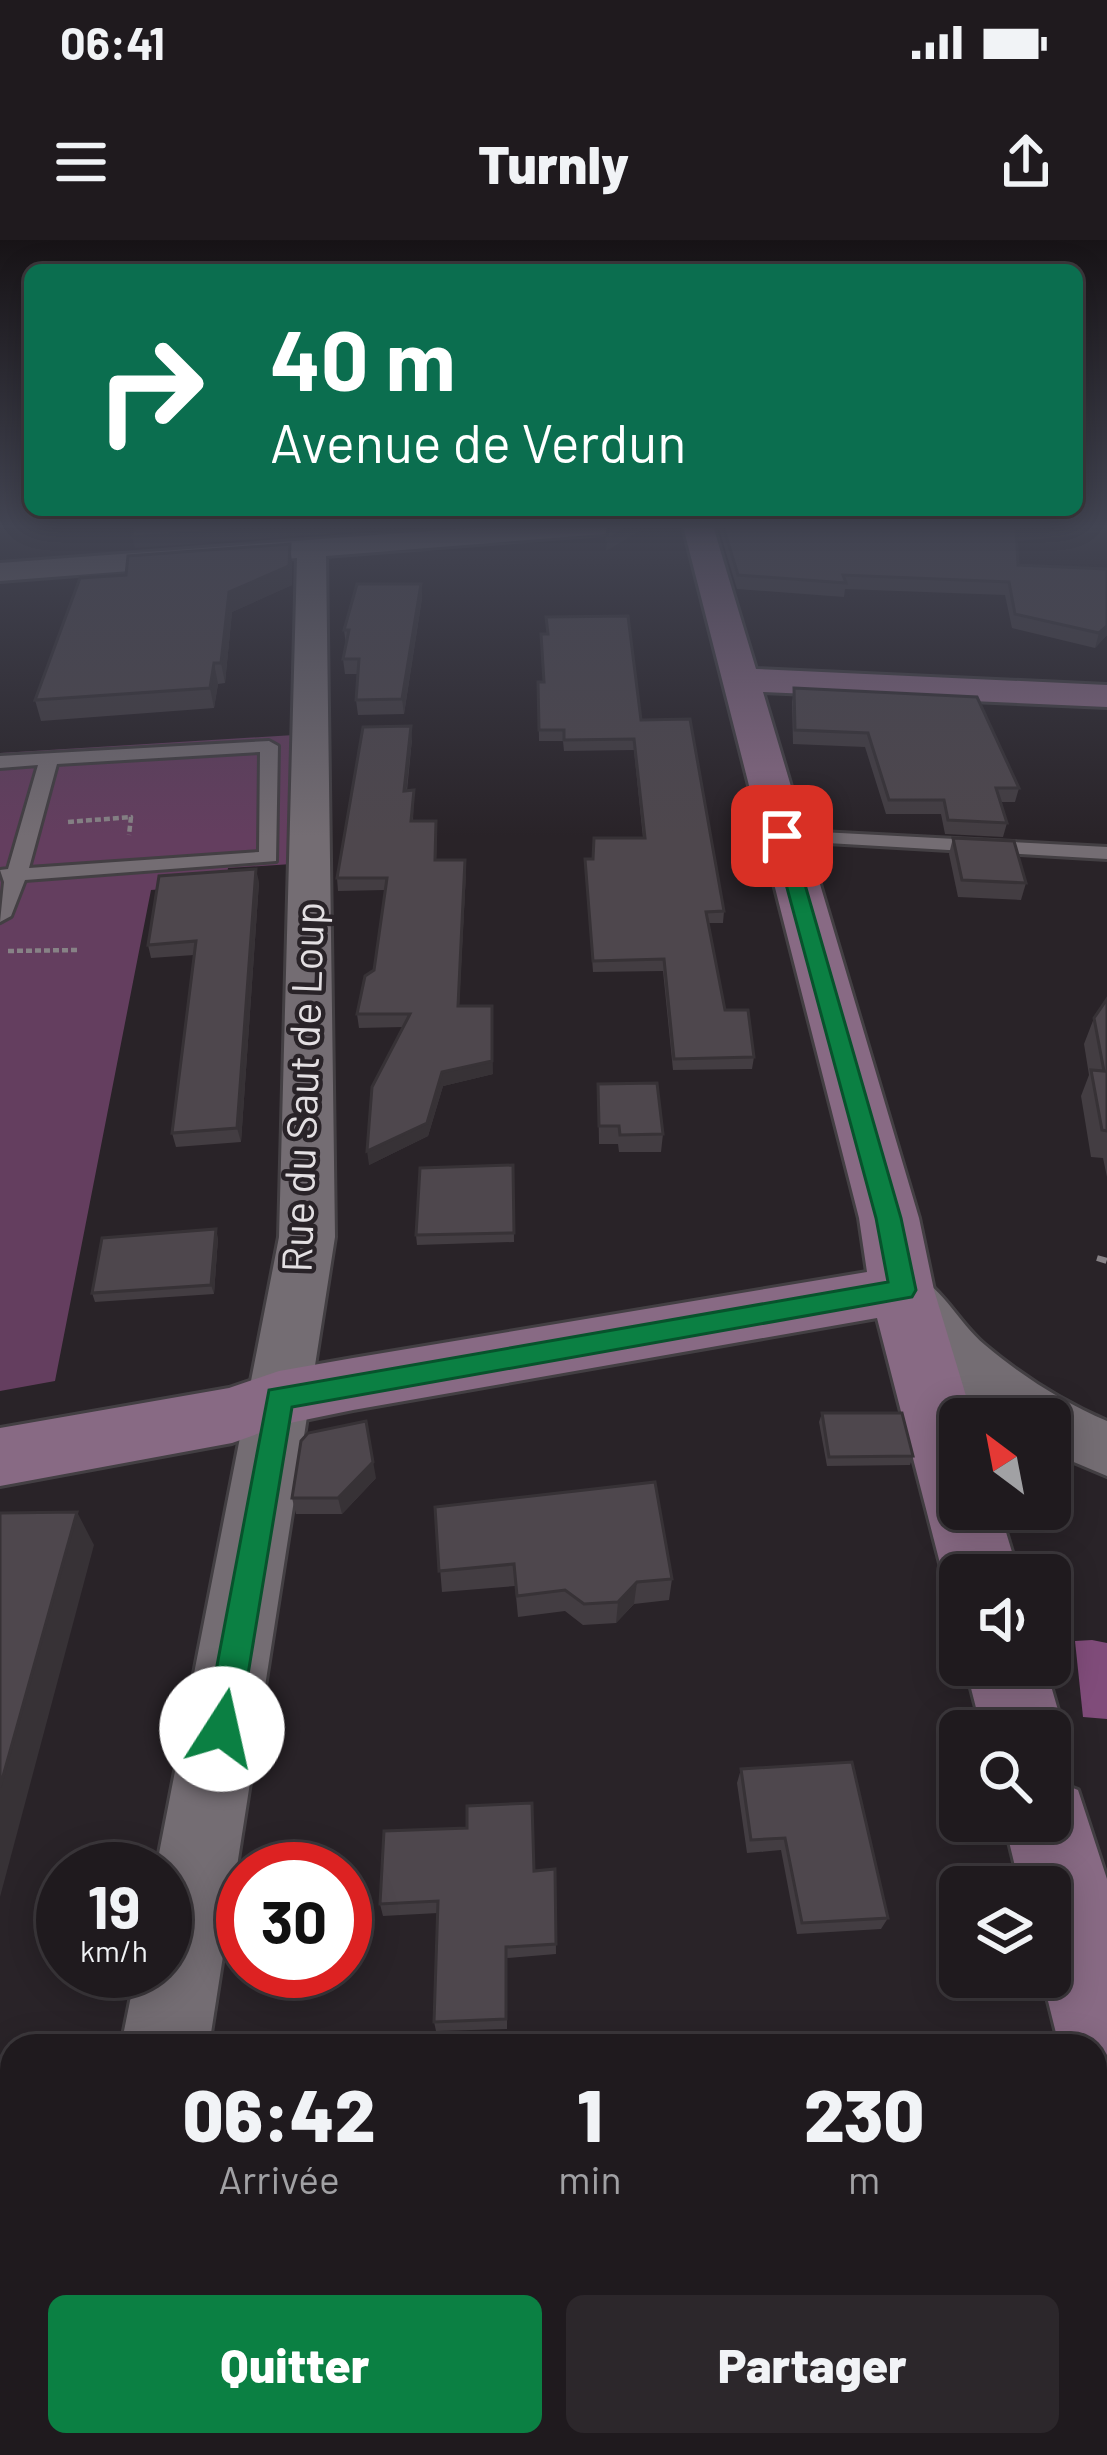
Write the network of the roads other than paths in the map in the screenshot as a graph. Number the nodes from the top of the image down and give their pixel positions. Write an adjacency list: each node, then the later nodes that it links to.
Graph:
1 (312, 629): 12 (street, Rue du Saut de Loup)
2 (728, 629): 3 (main road)
3 (742, 680): 4 (main road); 7 (main road)
4 (1107, 696)
5 (49, 759): 6 (lane); 9 (lane); 9 (lane)
6 (0, 762)
7 (782, 836): 8 (lane); 11 (main road)
8 (1107, 853)
9 (9, 875): 10 (lane)
10 (0, 916)
11 (902, 1290): 12 (main road); 13 (street); 14 (main road)
12 (279, 1398): 17 (main road); 19 (street, Rue du Saut de Loup)
13 (1012, 1398)
14 (939, 1423)
15 (1071, 1434): 16 (street)
16 (1107, 1450)
17 (0, 1457)
18 (1053, 1842): 20 (main road)
19 (167, 2034)
20 (1104, 2034)

